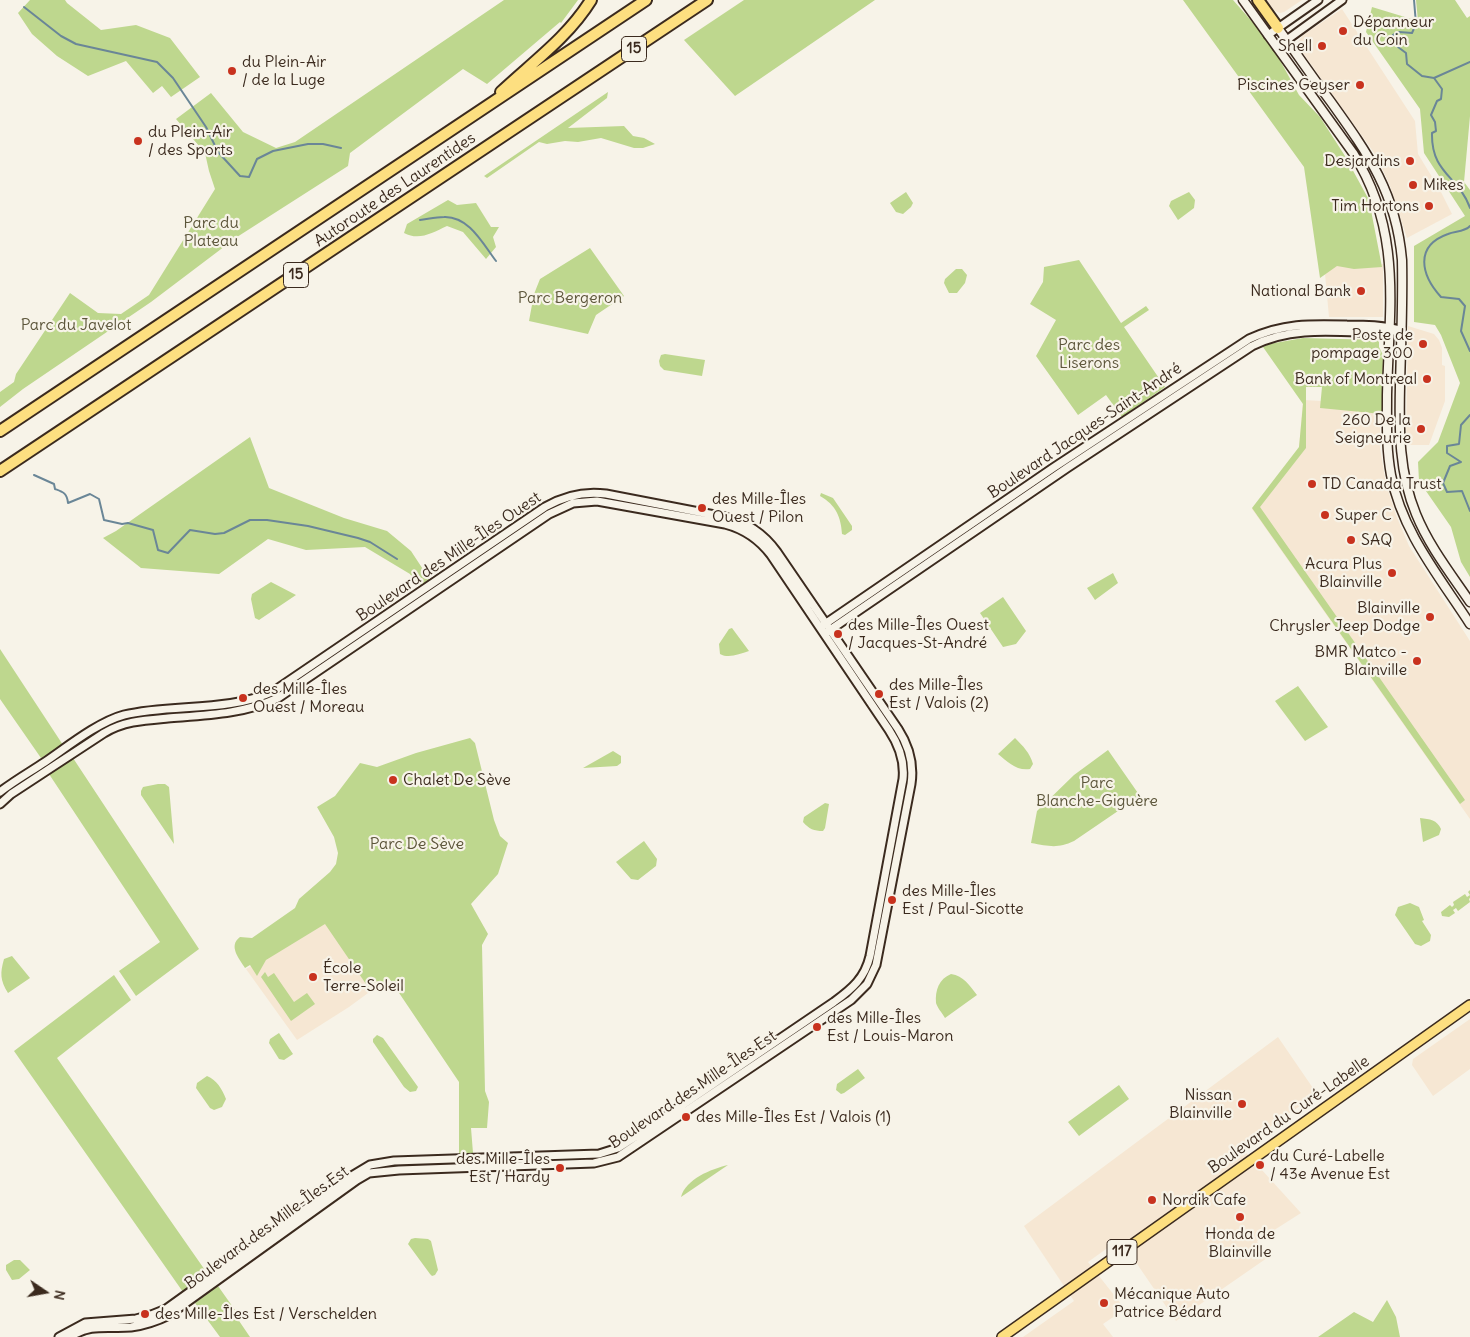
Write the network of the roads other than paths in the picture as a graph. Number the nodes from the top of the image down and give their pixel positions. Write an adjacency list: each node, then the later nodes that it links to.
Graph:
1 (591, 0): 12 (highway)
2 (646, 0): 12 (highway, Autoroute des Laurentides / 15)
3 (707, 0): 18 (highway, Autoroute des Laurentides / 15)
4 (1243, 0): 9 (main road)
5 (1258, 0): 8 (highway)
6 (1318, 0): 8 (street)
7 (1342, 0): 10 (street)
8 (1278, 28): 9 (street); 10 (main road)
9 (1268, 35): 11 (main road)
10 (1286, 40): 11 (street); 13 (main road)
11 (1277, 47): 14 (main road)
12 (482, 110): 17 (highway, Autoroute des Laurentides / 15)
13 (1375, 167): 14 (main road); 16 (main road)
14 (1365, 173): 15 (main road)
15 (1389, 330): 16 (street, Boulevard Jacques-Saint-André); 20 (main road); 25 (street, Boulevard Jacques-Saint-André)
16 (1401, 330): 19 (main road)
17 (0, 431)
18 (0, 471)
19 (1416, 515): 20 (main road); 21 (main road)
20 (1405, 520): 22 (main road)
21 (1456, 581): 22 (main road); 23 (main road)
22 (1446, 588): 24 (main road)
23 (1470, 602)
24 (1470, 624)
25 (825, 629): 26 (street, Boulevard des Mille-Îles Ouest); 27 (street, Boulevard des Mille-Îles Ouest); 28 (street, Boulevard des Mille-Îles Ouest)
26 (866, 689): 30 (street, Boulevard des Mille-Îles Est); 31 (street, Boulevard des Mille-Îles Est)
27 (0, 792)
28 (0, 804)
29 (1470, 1005): 32 (main road, Boulevard du Curé-Labelle / 117)
30 (59, 1337)
31 (70, 1337)
32 (1002, 1337)

